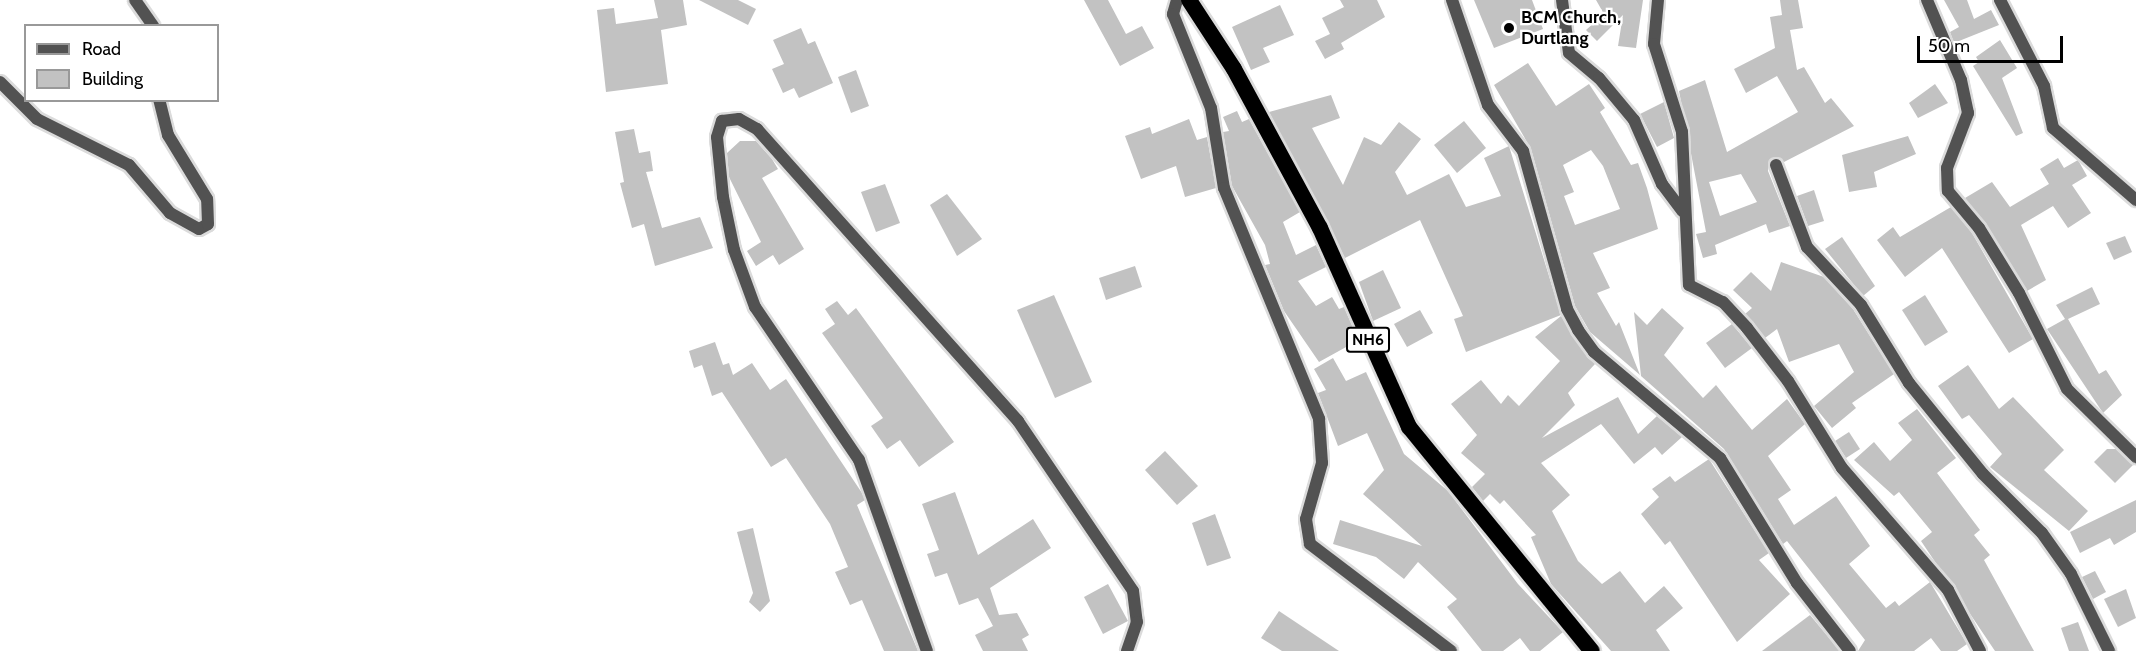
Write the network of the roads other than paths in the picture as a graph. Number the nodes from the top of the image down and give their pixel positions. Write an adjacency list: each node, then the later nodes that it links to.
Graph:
1 (135, 0): 9 (street)
2 (1177, 0): 18 (street)
3 (1189, 0): 19 (highway, NH6)
4 (1452, 0): 20 (street)
5 (1562, 0): 14 (street)
6 (1658, 0): 14 (street)
7 (1927, 0): 15 (street)
8 (2000, 0): 13 (street)
9 (152, 24)
10 (0, 82): 11 (street)
11 (160, 102)
12 (1776, 165): 22 (street)
13 (2136, 200)
14 (1682, 211): 21 (street)
15 (2136, 457)
16 (927, 651): 17 (street)
17 (1127, 651)
18 (1451, 651)
19 (1592, 651)
20 (1850, 651)
21 (1980, 651)
22 (2109, 651)

